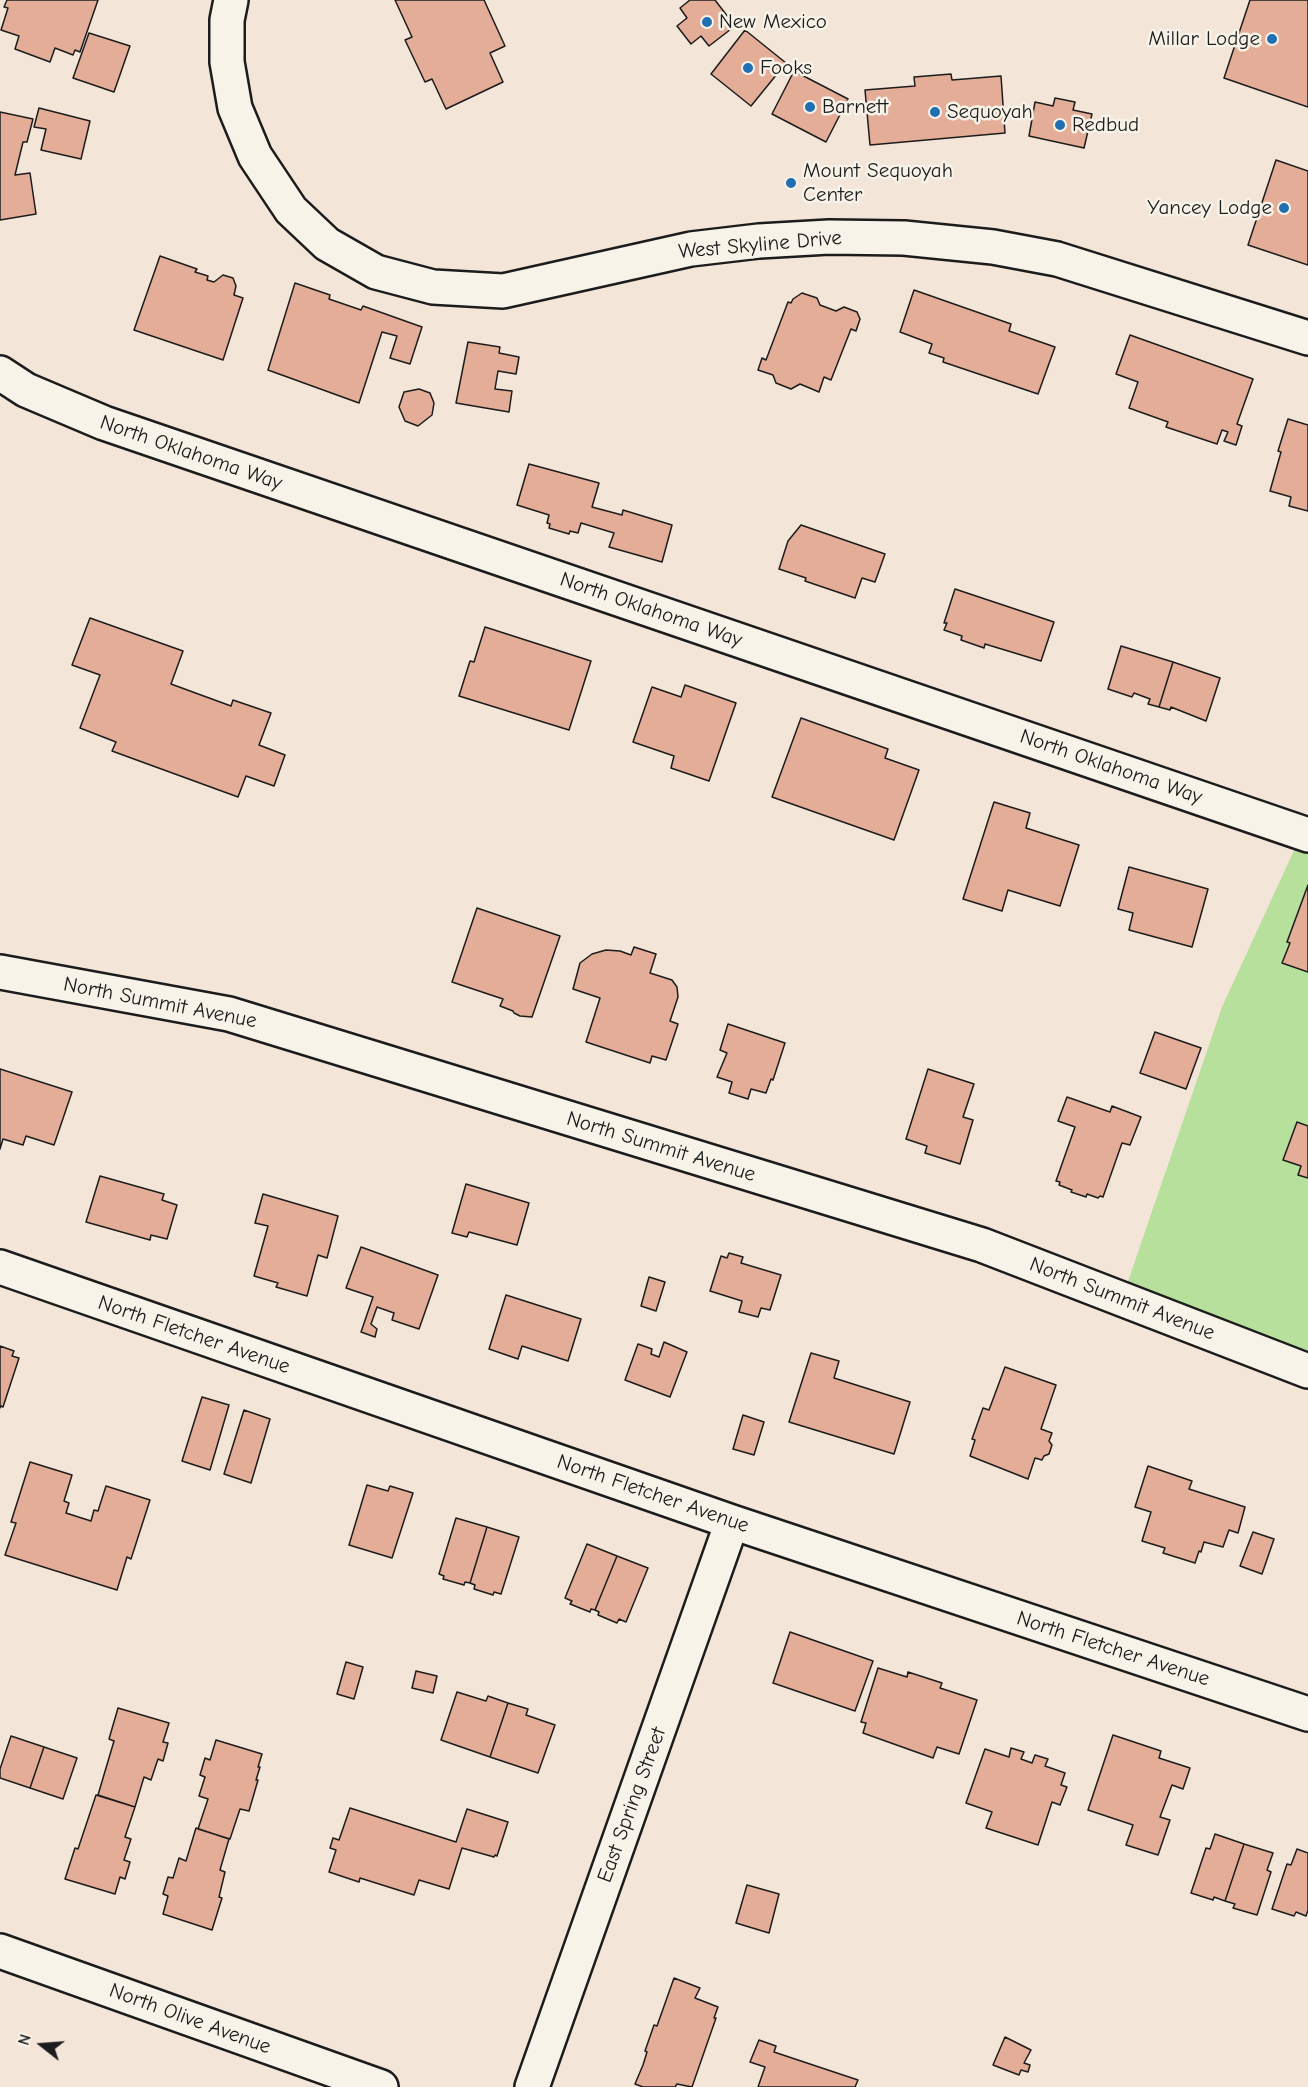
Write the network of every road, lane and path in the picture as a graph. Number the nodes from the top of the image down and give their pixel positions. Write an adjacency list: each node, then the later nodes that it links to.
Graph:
1 (231, 0): 2 (street, West Skyline Drive)
2 (1308, 338)
3 (0, 373): 4 (street, North Oklahoma Way)
4 (1308, 835)
5 (0, 972): 7 (street, North Summit Avenue)
6 (0, 1267): 8 (street, North Fletcher Avenue)
7 (1308, 1371)
8 (732, 1522): 9 (street, North Fletcher Avenue); 12 (street, East Spring Street)
9 (1308, 1714)
10 (0, 1951): 11 (street, North Olive Avenue)
11 (381, 2087)
12 (532, 2087)

